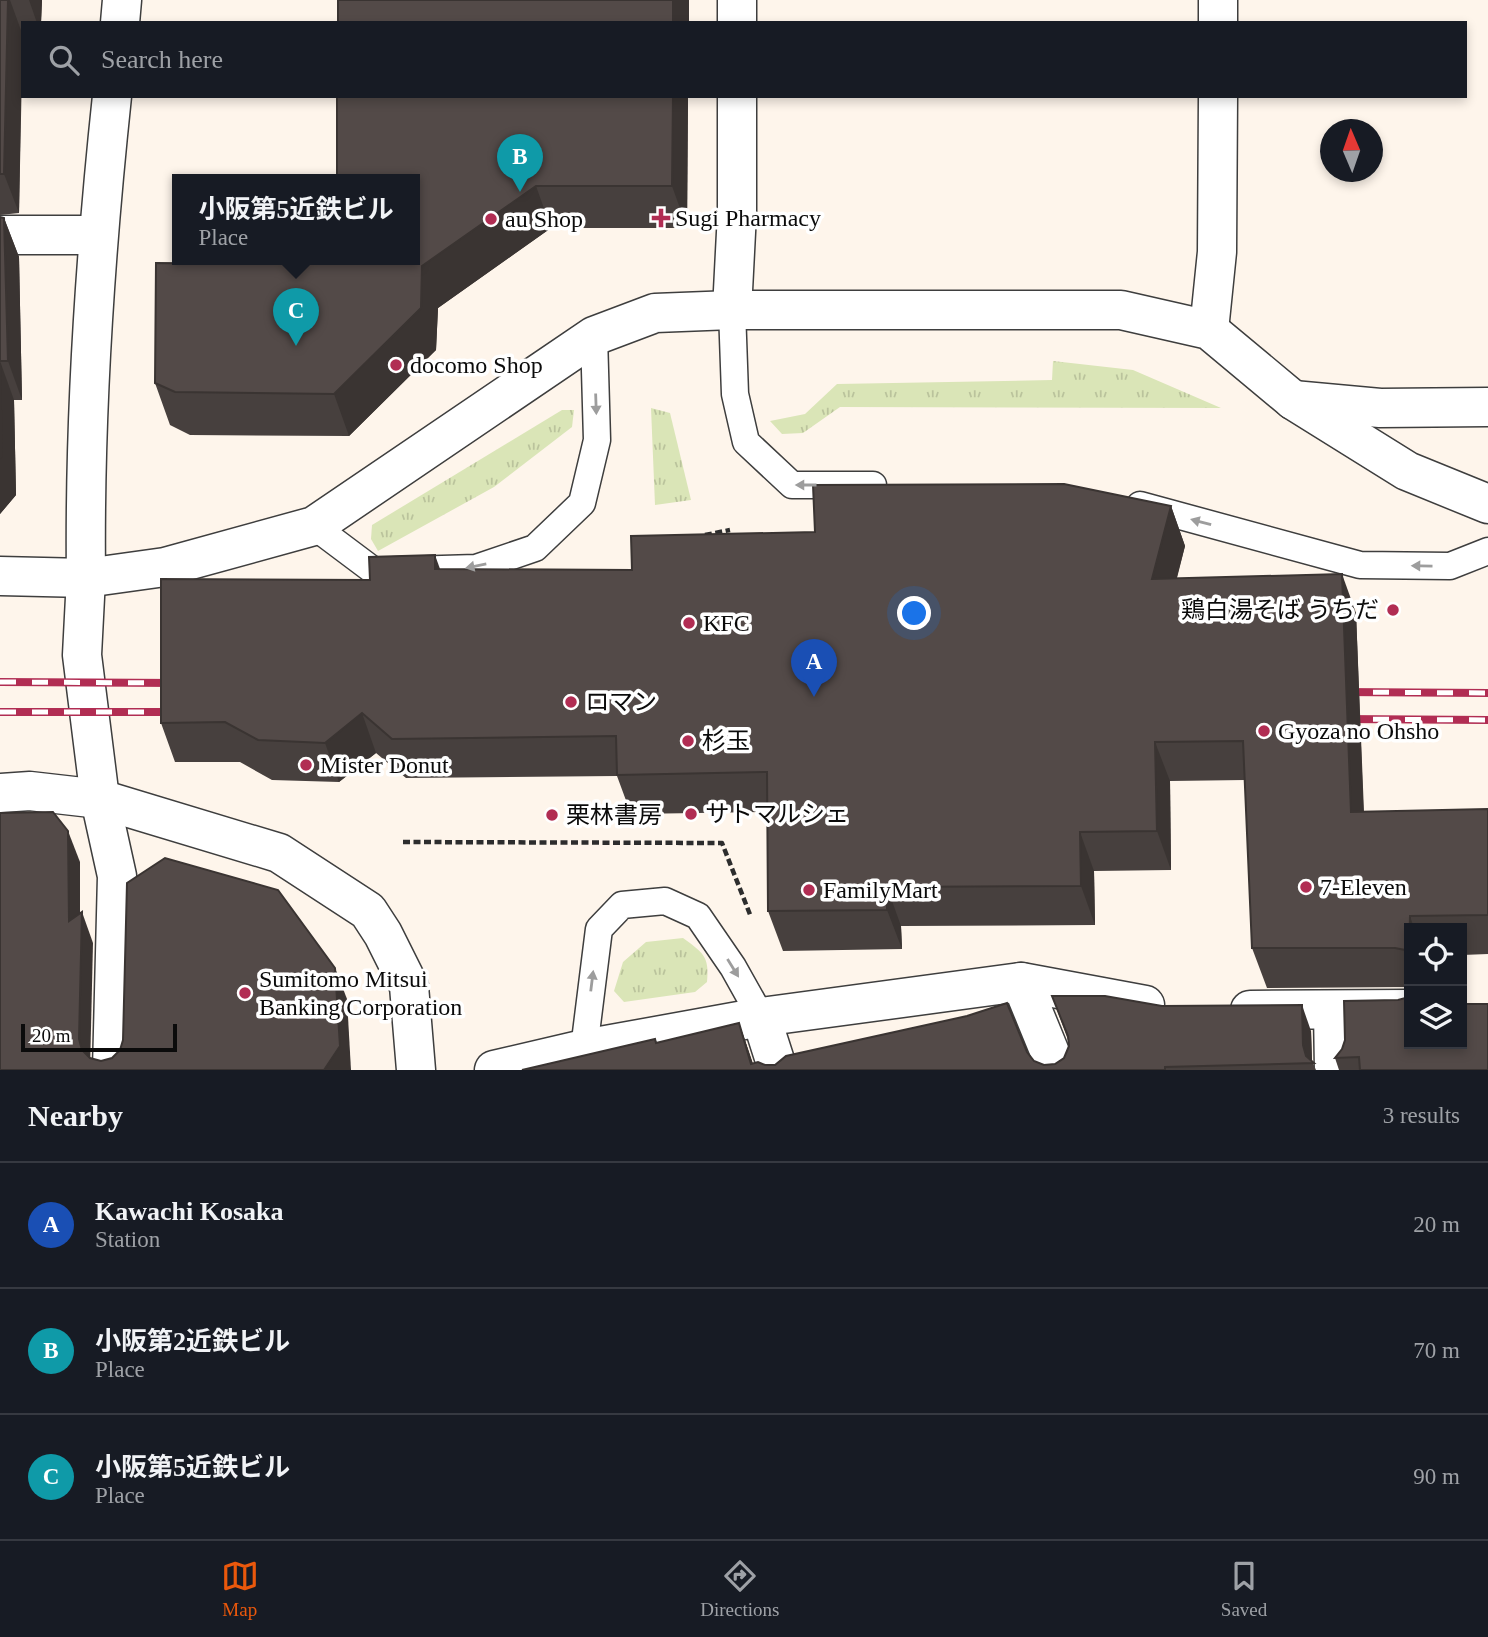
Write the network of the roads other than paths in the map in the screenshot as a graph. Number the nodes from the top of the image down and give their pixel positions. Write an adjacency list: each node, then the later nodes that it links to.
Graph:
1 (122, 0): 4 (street)
2 (737, 0): 5 (street)
3 (1218, 0): 6 (street)
4 (120, 21)
5 (737, 21)
6 (1218, 21)
7 (112, 98): 11 (street)
8 (737, 98): 12 (street)
9 (1218, 98): 13 (street)
10 (0, 235): 11 (street)
11 (97, 235): 23 (street)
12 (732, 310): 13 (street); 14 (street); 17 (lane, one-way to 12)
13 (1209, 330): 15 (street)
14 (594, 336): 20 (street); 20 (lane, one-way to 20)
15 (1293, 400): 16 (street); 19 (street)
16 (1488, 407)
17 (902, 485)
18 (1120, 500): 21 (lane, one-way to 18)
19 (1488, 504)
20 (314, 526): 23 (street)
21 (1488, 551)
22 (0, 576): 23 (street)
23 (86, 578): 25 (street)
24 (0, 793): 25 (street)
25 (100, 799): 31 (street); 32 (street)
26 (1021, 982): 28 (street); 29 (street); 35 (street)
27 (1404, 1009): 28 (street)
28 (1334, 1010): 36 (street)
29 (761, 1017): 30 (street); 30 (lane, one-way to 29); 34 (street)
30 (584, 1049): 33 (street)
31 (113, 1070)
32 (416, 1070)
33 (494, 1070)
34 (778, 1070)
35 (1057, 1070)
36 (1334, 1070)

